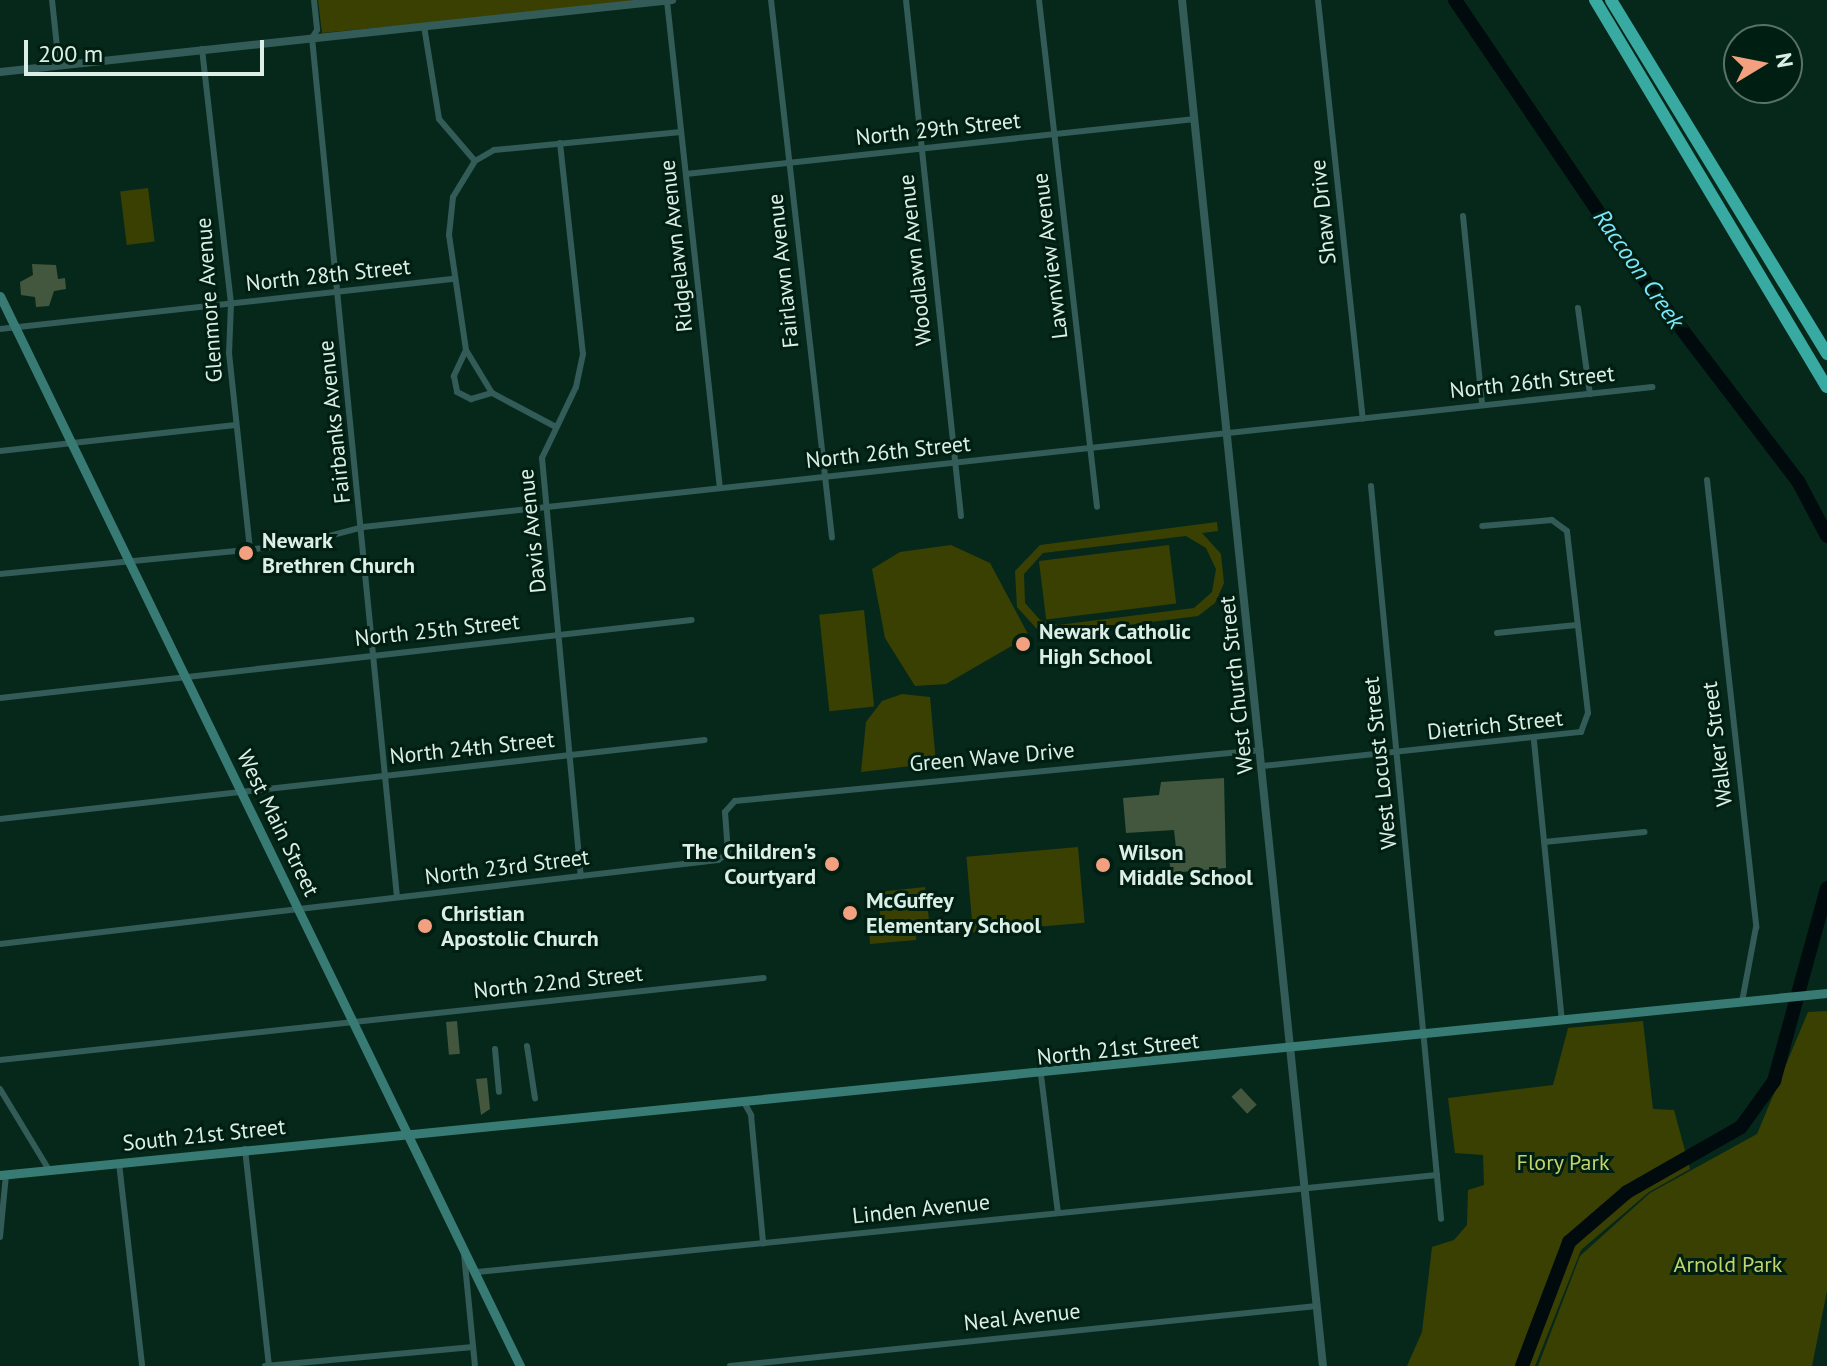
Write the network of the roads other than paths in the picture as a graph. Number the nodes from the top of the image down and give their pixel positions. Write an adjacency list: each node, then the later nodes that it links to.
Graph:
1 (52, 0): 14 (street)
2 (314, 0): 12 (street, Fairbanks Avenue)
3 (669, 0): 11 (street); 17 (street, Ridgelawn Avenue)
4 (771, 0): 22 (street, Fairlawn Avenue)
5 (906, 0): 20 (street, Woodlawn Avenue)
6 (1039, 0): 18 (street, Lawnview Avenue)
7 (1182, 0): 16 (street, West Church Street)
8 (1318, 0): 39 (street, Shaw Drive)
9 (1595, 0): 35 (highway)
10 (1611, 0): 33 (highway)
11 (424, 26): 12 (street); 21 (street)
12 (312, 38): 13 (street); 26 (street, Fairbanks Avenue)
13 (202, 49): 14 (street); 28 (street, Glenmore Avenue)
14 (59, 65): 15 (street)
15 (0, 72)
16 (1195, 119): 18 (street, North 29th Street); 42 (street, West Church Street)
17 (681, 132): 19 (street); 23 (street, Ridgelawn Avenue)
18 (1054, 134): 20 (street, North 29th Street); 44 (street, Lawnview Avenue)
19 (560, 143): 21 (street); 41 (street, Davis Avenue)
20 (922, 149): 22 (street, North 29th Street); 46 (street, Woodlawn Avenue)
21 (475, 161): 25 (street)
22 (789, 163): 23 (street, North 29th Street); 47 (street, Fairlawn Avenue)
23 (686, 174): 50 (street, Ridgelawn Avenue)
24 (1463, 216): 38 (street)
25 (454, 279): 26 (street, North 28th Street); 32 (street)
26 (338, 291): 28 (street, North 28th Street); 55 (street, Fairbanks Avenue)
27 (0, 296): 30 (main road, West Main Street)
28 (231, 304): 30 (street, North 28th Street); 40 (street, Glenmore Avenue)
29 (1578, 308): 37 (street)
30 (15, 327): 31 (street, North 28th Street); 43 (main road, West Main Street)
31 (0, 329)
32 (466, 350): 36 (street); 36 (street)
33 (1827, 354)
34 (1652, 387): 37 (street, North 26th Street)
35 (1827, 387)
36 (492, 393): 41 (street)
37 (1590, 394): 38 (street, North 26th Street)
38 (1482, 404): 39 (street, North 26th Street)
39 (1363, 419): 42 (street, North 26th Street)
40 (236, 425): 43 (street); 57 (street, Glenmore Avenue)
41 (556, 427): 51 (street, Davis Avenue)
42 (1227, 433): 44 (street, North 26th Street); 69 (street, West Church Street)
43 (72, 443): 45 (street); 58 (main road, West Main Street)
44 (1090, 448): 46 (street, North 26th Street); 52 (street, Lawnview Avenue)
45 (0, 451)
46 (955, 462): 47 (street, North 26th Street); 53 (street, Woodlawn Avenue)
47 (825, 477): 50 (street, North 26th Street); 56 (street, Fairlawn Avenue)
48 (1707, 480): 85 (street, Walker Street)
49 (1371, 486): 70 (street, West Locust Street)
50 (720, 488): 51 (street, North 26th Street)
51 (546, 507): 55 (street, North 26th Street); 63 (street, Davis Avenue)
52 (1097, 507)
53 (961, 516)
54 (1482, 526): 61 (street, Dietrich Street)
55 (363, 527): 57 (street, North 26th Street); 64 (street, Fairbanks Avenue)
56 (832, 538)
57 (250, 549): 58 (street, North 26th Street)
58 (129, 560): 59 (street, North 26th Street); 65 (main road, West Main Street)
59 (0, 574)
60 (692, 620): 63 (street, North 25th Street)
61 (1577, 625): 62 (street); 68 (street, Dietrich Street)
62 (1497, 633)
63 (561, 634): 64 (street, North 25th Street); 71 (street, Davis Avenue)
64 (375, 655): 65 (street, North 25th Street); 73 (street, Fairbanks Avenue)
65 (186, 676): 66 (street, North 25th Street); 74 (main road, West Main Street)
66 (0, 698)
67 (705, 740): 71 (street, North 24th Street)
68 (1534, 741): 70 (street, Dietrich Street); 77 (street)
69 (1261, 750): 72 (street, West Church Street); 78 (street, Green Wave Drive)
70 (1397, 753): 72 (street, Dietrich Street); 88 (street, West Locust Street)
71 (571, 755): 73 (street, North 24th Street); 79 (street, Davis Avenue)
72 (1262, 766): 91 (street, West Church Street)
73 (386, 775): 74 (street, North 24th Street); 80 (street, Fairbanks Avenue)
74 (242, 792): 75 (street, North 24th Street); 81 (main road, West Main Street)
75 (0, 819)
76 (1645, 832): 77 (street)
77 (1544, 842): 86 (street)
78 (718, 860): 79 (street, North 23rd Street)
79 (581, 876): 80 (street, North 23rd Street)
80 (397, 897): 81 (street, North 23rd Street)
81 (299, 908): 82 (street, North 23rd Street); 87 (main road, West Main Street)
82 (0, 944)
83 (764, 978): 87 (street, North 22nd Street)
84 (1827, 993): 85 (main road, North 21st Street)
85 (1742, 1002): 86 (main road, North 21st Street)
86 (1562, 1021): 88 (main road, North 21st Street)
87 (355, 1022): 92 (street, North 22nd Street); 98 (main road, West Main Street)
88 (1426, 1036): 91 (main road, North 21st Street); 103 (street, West Locust Street)
89 (527, 1046): 96 (street)
90 (495, 1049): 95 (street)
91 (1292, 1050): 93 (main road, North 21st Street); 104 (street, West Church Street)
92 (0, 1060)
93 (1041, 1075): 97 (main road, North 21st Street); 105 (street)
94 (0, 1089): 101 (street)
95 (499, 1092)
96 (535, 1098)
97 (745, 1104): 98 (main road, North 21st Street); 109 (street)
98 (411, 1137): 99 (main road, South 21st Street); 108 (main road, West Main Street)
99 (245, 1149): 100 (main road, South 21st Street); 114 (street)
100 (119, 1162): 101 (main road, South 21st Street); 113 (street)
101 (49, 1170): 102 (main road, South 21st Street)
102 (3, 1175): 107 (street)
103 (1437, 1175): 104 (street, Linden Avenue); 106 (street, West Locust Street)
104 (1306, 1188): 105 (street, Linden Avenue); 111 (street, West Church Street)
105 (1058, 1213): 109 (street, Linden Avenue)
106 (1441, 1219)
107 (0, 1237)
108 (462, 1241): 110 (main road, West Main Street); 112 (street)
109 (763, 1243): 110 (street, Linden Avenue)
110 (477, 1272): 116 (main road, West Main Street)
111 (1317, 1306): 117 (street, Neal Avenue); 118 (street, West Church Street)
112 (473, 1347): 114 (street); 115 (street)
113 (142, 1366)
114 (268, 1366)
115 (475, 1366)
116 (520, 1366)
117 (730, 1366)
118 (1323, 1366)

